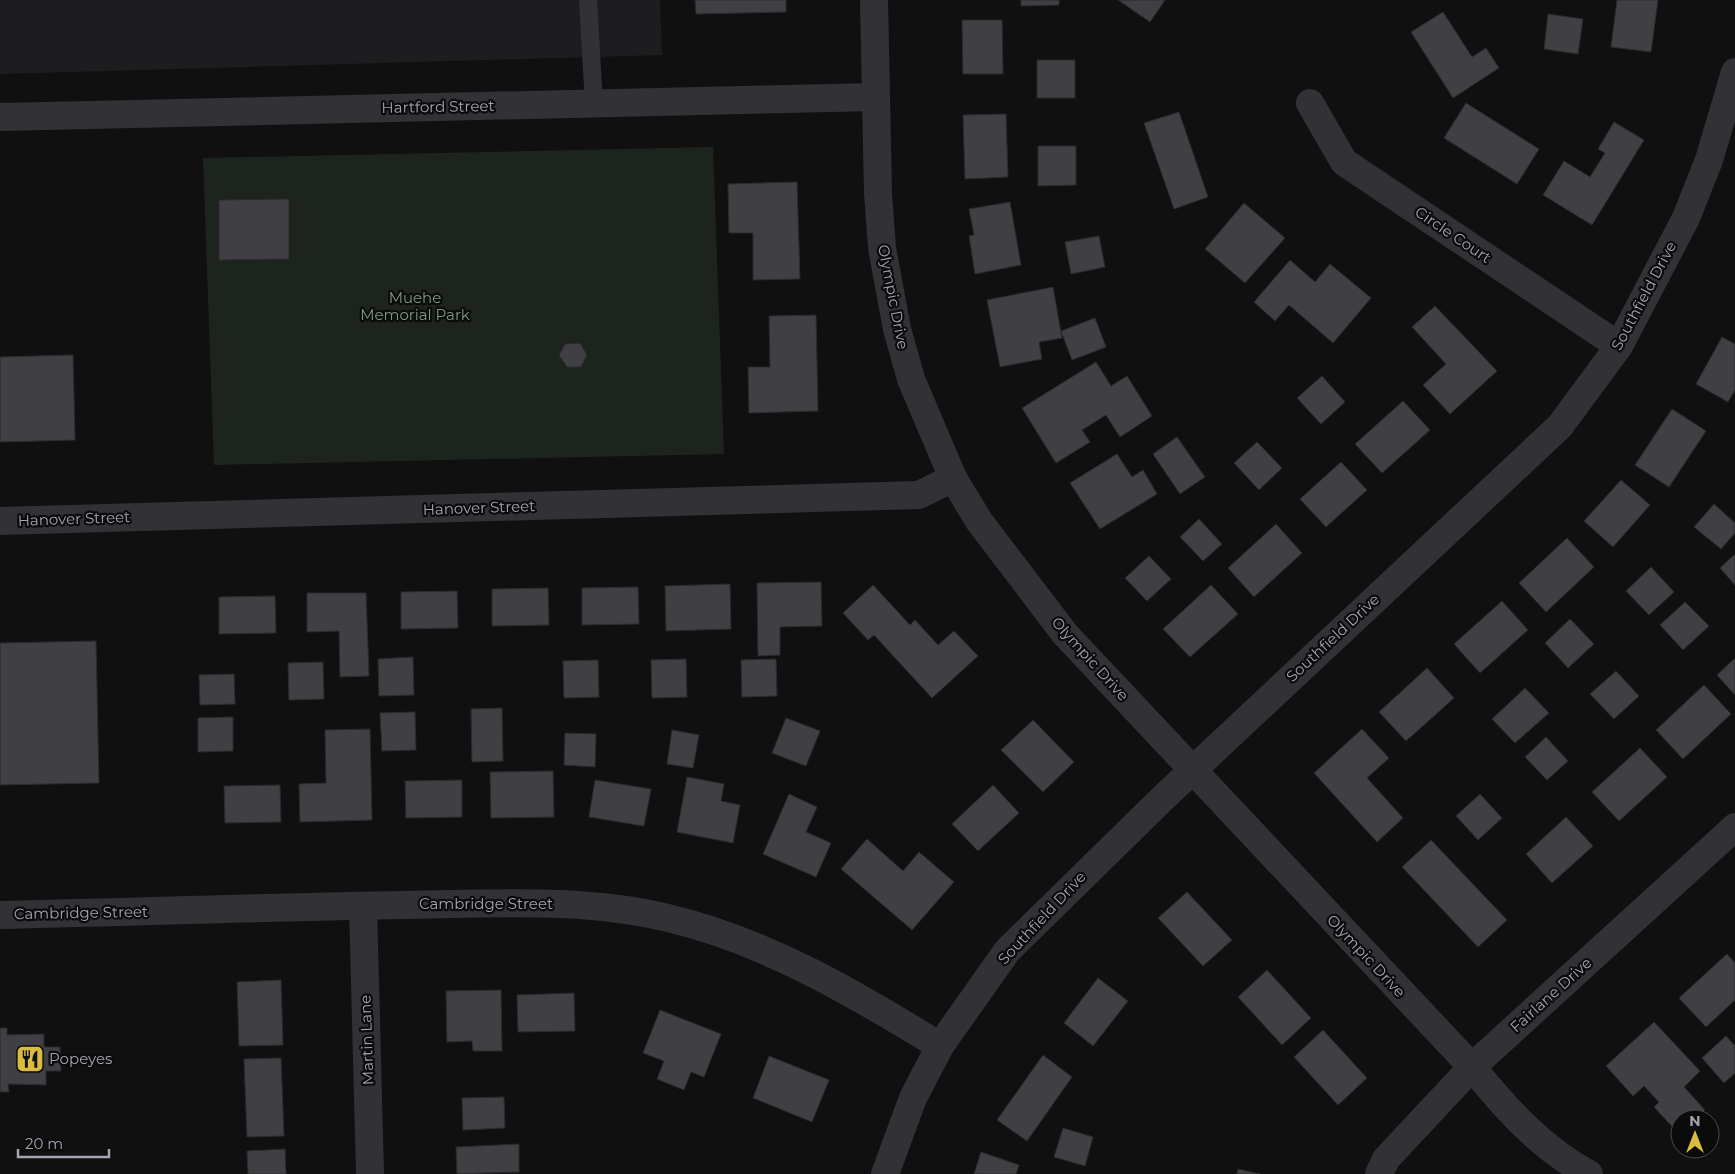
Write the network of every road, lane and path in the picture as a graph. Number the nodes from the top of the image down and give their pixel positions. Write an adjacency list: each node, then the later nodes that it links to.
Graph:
1 (588, 0): 6 (lane)
2 (874, 0): 4 (street, Olympic Drive)
3 (1735, 72): 8 (street, Southfield Drive)
4 (876, 96): 6 (street, Hartford Street); 9 (street, Olympic Drive)
5 (1310, 103): 8 (street, Circle Court)
6 (594, 104): 7 (street, Hartford Street)
7 (0, 117)
8 (1619, 346): 11 (street, Southfield Drive)
9 (954, 478): 10 (street, Hanover Street); 11 (street, Olympic Drive)
10 (0, 521)
11 (1192, 770): 15 (street, Southfield Drive); 16 (street, Olympic Drive)
12 (1735, 827): 16 (street, Fairlane Drive)
13 (363, 906): 14 (street, Cambridge Street); 15 (street, Cambridge Street); 17 (street, Martin Lane)
14 (0, 915)
15 (940, 1046): 18 (street, Southfield Drive)
16 (1472, 1067): 19 (street, Fairlane Drive); 20 (street, Olympic Drive)
17 (370, 1174)
18 (885, 1174)
19 (1379, 1174)
20 (1589, 1174)

